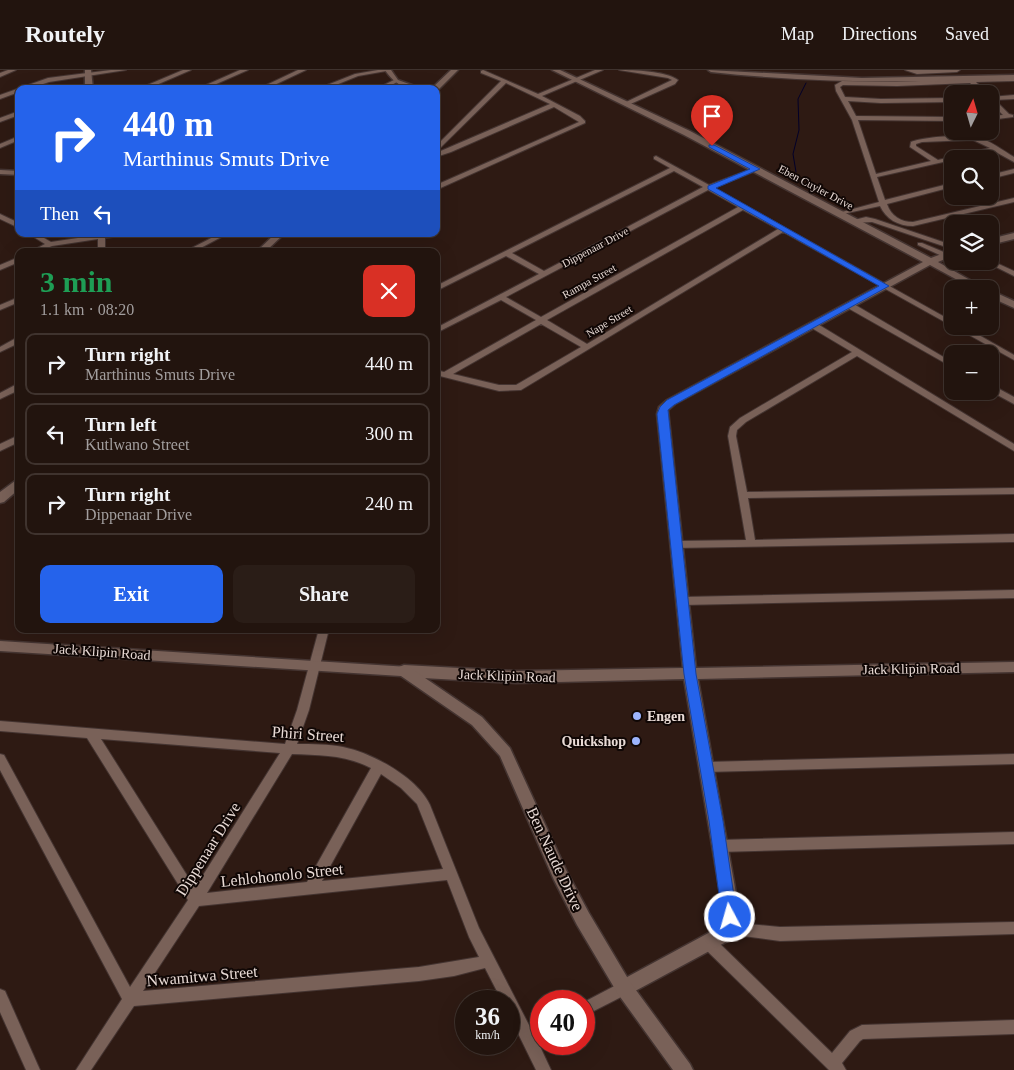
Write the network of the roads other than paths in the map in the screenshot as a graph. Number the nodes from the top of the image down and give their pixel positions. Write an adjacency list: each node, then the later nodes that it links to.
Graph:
1 (13, 70): 18 (street)
2 (124, 70): 16 (street)
3 (188, 70): 26 (street)
4 (245, 70): 27 (street)
5 (303, 70): 28 (street)
6 (388, 70): 22 (street); 29 (street)
7 (455, 70): 32 (street)
8 (555, 70): 20 (street, Eben Cuyler Drive)
9 (600, 70): 20 (street)
10 (622, 70): 41 (street)
11 (711, 70): 21 (street)
12 (766, 70): 15 (street)
13 (908, 70): 14 (street)
14 (957, 70)
15 (1011, 70)
16 (88, 72): 24 (street); 25 (street)
17 (483, 72): 23 (street)
18 (0, 75)
19 (1014, 78): 21 (street)
20 (577, 80): 36 (street); 41 (street, Eben Cuyler Drive)
21 (971, 80): 33 (street); 39 (street)
22 (396, 81): 30 (street); 31 (street)
23 (504, 81): 36 (street); 50 (street)
24 (32, 85)
25 (89, 85)
26 (151, 85)
27 (209, 85)
28 (270, 85)
29 (330, 85)
30 (388, 85)
31 (408, 85)
32 (438, 85)
33 (976, 85)
34 (15, 91): 35 (street)
35 (0, 96)
36 (538, 96): 42 (street)
37 (1014, 97): 38 (street)
38 (999, 98)
39 (844, 99): 40 (street); 46 (street)
40 (944, 100)
41 (626, 104): 60 (street, Eben Cuyler Drive)
42 (553, 105): 51 (street); 66 (street)
43 (999, 106): 45 (street)
44 (15, 114): 48 (street)
45 (1011, 116)
46 (855, 118): 47 (street); 65 (street)
47 (944, 119)
48 (0, 120)
49 (15, 140): 52 (street)
50 (447, 140): 51 (street); 53 (street)
51 (464, 144): 55 (street)
52 (0, 146)
53 (440, 146)
54 (995, 149): 57 (street); 58 (street); 58 (street)
55 (440, 153)
56 (656, 158): 59 (street)
57 (1014, 160)
58 (937, 162): 65 (street)
59 (675, 168): 67 (street); 88 (street)
60 (756, 169): 67 (street, Dippenaar Drive); 72 (street, Eben Cuyler Drive)
61 (1014, 171): 64 (street)
62 (0, 172): 63 (street)
63 (15, 173)
64 (999, 175)
65 (874, 176): 70 (street)
66 (440, 186)
67 (710, 187): 71 (street); 94 (street, Dippenaar Drive)
68 (944, 187): 70 (street)
69 (1014, 200): 70 (street)
70 (882, 202): 72 (street)
71 (743, 207): 76 (street); 106 (street, Rampa Street)
72 (840, 214): 74 (street, Eben Cuyler Drive)
73 (0, 216): 75 (street)
74 (853, 220): 87 (street); 91 (street, Eben Cuyler Drive)
75 (15, 224)
76 (784, 229): 97 (street); 111 (street, Nape Street)
77 (1014, 236): 82 (street)
78 (37, 237): 83 (street)
79 (90, 237): 83 (street)
80 (218, 237): 85 (street)
81 (277, 237): 86 (street)
82 (999, 240)
83 (50, 244): 84 (street)
84 (41, 248)
85 (196, 248)
86 (264, 248)
87 (944, 250)
88 (506, 253): 94 (street); 98 (street)
89 (944, 255): 91 (street)
90 (15, 261): 93 (street)
91 (930, 262): 96 (street, Eben Cuyler Drive); 97 (street)
92 (999, 267): 95 (street)
93 (0, 268)
94 (544, 274): 99 (street, Dippenaar Drive)
95 (1014, 274)
96 (965, 280)
97 (885, 286): 102 (street); 105 (street)
98 (440, 287)
99 (501, 297): 106 (street); 108 (street, Dippenaar Drive)
100 (999, 298): 103 (street)
101 (15, 301): 104 (street)
102 (849, 304): 107 (street); 115 (street)
103 (1014, 306)
104 (0, 308)
105 (944, 319)
106 (540, 321): 111 (street); 117 (street, Rampa Street)
107 (813, 325): 113 (street); 131 (street)
108 (440, 329)
109 (973, 335): 114 (street)
110 (15, 342): 112 (street)
111 (587, 348): 117 (street, Nape Street)
112 (0, 350)
113 (858, 352): 124 (street); 127 (street)
114 (1014, 358)
115 (944, 360)
116 (440, 373): 117 (street, Nape Street)
117 (446, 374)
118 (15, 388): 120 (street)
119 (999, 392): 121 (street)
120 (0, 396)
121 (1014, 401)
122 (15, 440): 123 (street)
123 (0, 448)
124 (1014, 448)
125 (15, 486): 128 (street)
126 (1014, 491): 127 (street)
127 (742, 495): 130 (street)
128 (0, 499)
129 (1014, 538): 130 (street)
130 (751, 543): 131 (street)
131 (677, 545): 133 (street)
132 (1014, 594): 133 (street)
133 (683, 601): 139 (street)
134 (323, 633): 136 (street, Dippenaar Drive)
135 (0, 646): 136 (street, Jack Klipin Road)
136 (316, 665): 138 (street, Jack Klipin Road); 142 (street, Dippenaar Drive)
137 (1014, 667): 139 (street, Jack Klipin Road)
138 (404, 671): 139 (street, Jack Klipin Road); 156 (street, Ben Naude Drive)
139 (690, 674): 146 (street)
140 (0, 726): 141 (street, Phiri Street)
141 (90, 732): 142 (street, Phiri Street); 151 (street)
142 (289, 749): 145 (street, Phiri Street); 151 (street, Dippenaar Drive)
143 (0, 759): 158 (street, Nwamitwa Street)
144 (1014, 759): 146 (street)
145 (380, 766): 149 (street, Phiri Street); 150 (street)
146 (706, 767): 148 (street)
147 (1014, 838): 148 (street)
148 (719, 846): 152 (street)
149 (450, 874): 150 (street, Lehlohonolo Street); 155 (street, Phiri Street)
150 (311, 888): 151 (street, Lehlohonolo Street)
151 (195, 900): 158 (street, Dippenaar Drive)
152 (728, 928): 153 (street); 154 (street)
153 (1014, 928)
154 (709, 943): 156 (street); 162 (street)
155 (488, 961): 158 (street, Nwamitwa Street); 161 (street, Phiri Street)
156 (624, 988): 159 (street); 166 (street, Ben Naude Drive)
157 (0, 996): 163 (street)
158 (129, 999): 164 (street, Dippenaar Drive)
159 (595, 1003)
160 (1014, 1027): 162 (street)
161 (528, 1037): 165 (street, Phiri Street)
162 (835, 1067)
163 (33, 1070)
164 (83, 1070)
165 (544, 1070)
166 (684, 1070)

